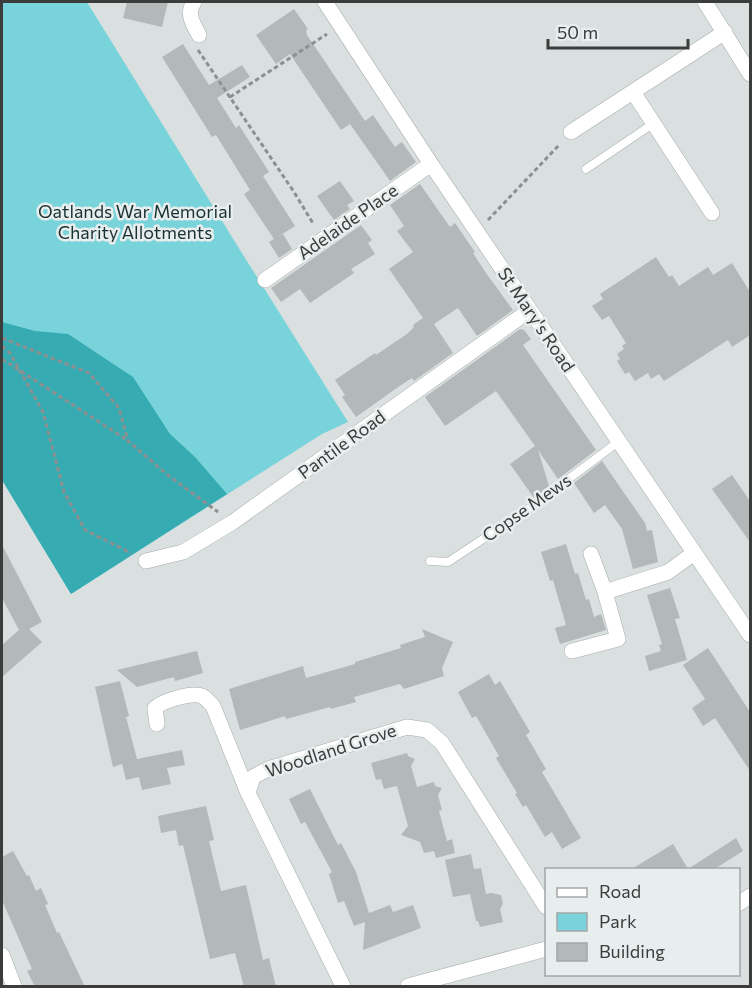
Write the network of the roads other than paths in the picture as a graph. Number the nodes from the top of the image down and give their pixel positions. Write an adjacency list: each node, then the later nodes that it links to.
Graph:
1 (194, 2): 5 (street)
2 (325, 2): 10 (street, St Mary's Road)
3 (705, 2): 4 (street)
4 (725, 33): 6 (street); 7 (street)
5 (200, 35)
6 (750, 74)
7 (633, 92): 8 (street); 9 (street)
8 (654, 123): 11 (lane); 12 (street)
9 (571, 132)
10 (431, 164): 13 (street, Adelaide Place); 14 (street, St Mary's Road)
11 (586, 169)
12 (712, 213)
13 (265, 280)
14 (530, 310): 15 (street, St Mary's Road); 18 (street, Pantile Road)
15 (618, 442): 16 (street, St Mary's Road); 19 (lane, Copse Mews)
16 (694, 553): 20 (street); 21 (street, St Mary's Road)
17 (591, 554): 20 (street)
18 (146, 561)
19 (430, 561)
20 (605, 592): 22 (street)
21 (750, 635)
22 (572, 651)
23 (157, 724): 24 (street)
24 (248, 793): 25 (street, Woodland Grove); 29 (street, Woodland Grove)
25 (545, 905)
26 (545, 950): 30 (street)
27 (2, 955): 28 (street)
28 (14, 987)
29 (343, 987)
30 (408, 987)

